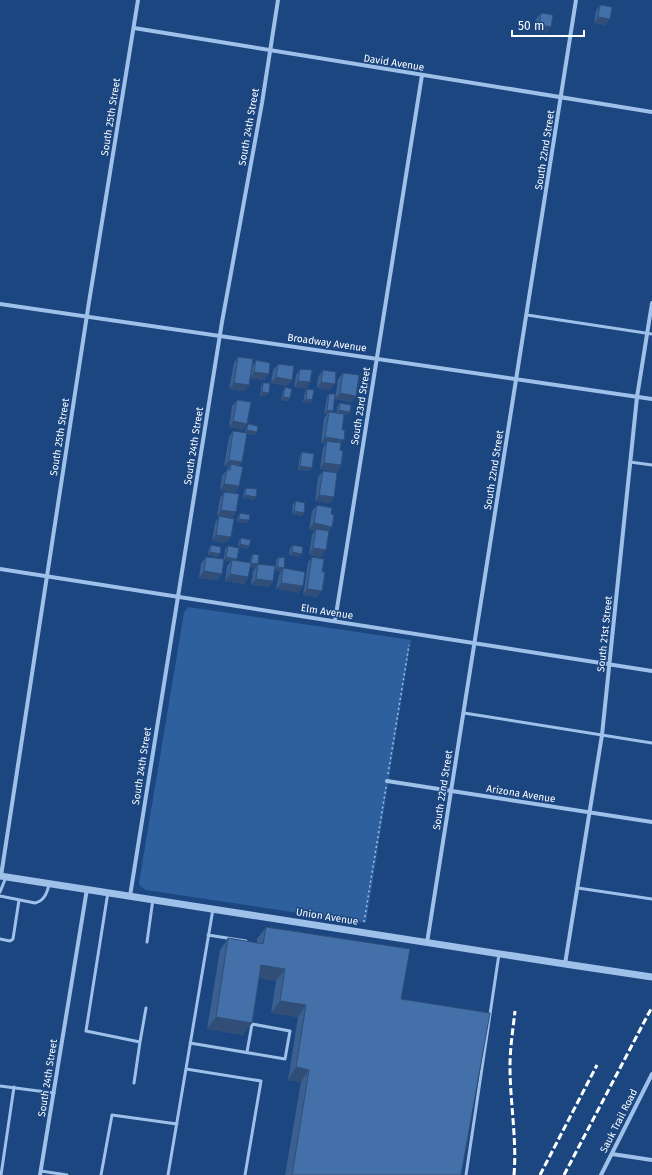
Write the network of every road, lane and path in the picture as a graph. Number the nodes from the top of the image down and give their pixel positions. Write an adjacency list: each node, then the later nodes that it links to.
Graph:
1 (138, 0): 4 (street, South 25th Street)
2 (278, 0): 5 (street, South 24th Street)
3 (576, 0): 7 (street, South 22nd Street)
4 (134, 28): 5 (street, David Avenue); 12 (street, South 25th Street)
5 (270, 50): 6 (street, David Avenue); 14 (street, South 24th Street)
6 (422, 75): 7 (street, David Avenue); 15 (street, South 23rd Street)
7 (561, 98): 8 (street, David Avenue); 11 (street, South 22nd Street)
8 (652, 112)
9 (652, 303): 13 (street, South 21st Street)
10 (0, 304): 12 (street, Broadway Avenue)
11 (527, 315): 13 (lane); 16 (street, South 22nd Street)
12 (86, 316): 14 (street, Broadway Avenue); 22 (street, South 25th Street)
13 (650, 334): 17 (street, South 21st Street)
14 (220, 336): 15 (street, Broadway Avenue); 23 (street, South 24th Street)
15 (377, 358): 16 (street, Broadway Avenue); 24 (street, South 23rd Street)
16 (517, 380): 17 (street, Broadway Avenue); 25 (street, South 22nd Street)
17 (637, 397): 18 (street, Broadway Avenue); 19 (street, South 21st Street)
18 (652, 399)
19 (630, 462): 20 (lane); 26 (street, South 21st Street)
20 (652, 465)
21 (0, 569): 22 (street, Elm Avenue)
22 (46, 576): 23 (street, Elm Avenue); 35 (street, South 25th Street)
23 (178, 597): 24 (street, Elm Avenue); 42 (street, South 24th Street)
24 (335, 622): 25 (street, Elm Avenue)
25 (475, 644): 26 (street, Elm Avenue); 28 (street, South 22nd Street)
26 (610, 664): 27 (street, Elm Avenue); 29 (street, South 21st Street)
27 (652, 671)
28 (464, 713): 29 (lane); 32 (street, South 22nd Street)
29 (602, 735): 30 (lane); 33 (street, South 21st Street)
30 (652, 743)
31 (387, 780): 32 (street, Arizona Avenue)
32 (452, 791): 33 (street, Arizona Avenue); 51 (street, South 22nd Street)
33 (590, 812): 34 (street, Arizona Avenue); 37 (street, South 21st Street)
34 (652, 822)
35 (2, 876): 36 (street, Union Avenue); 39 (lane)
36 (49, 884): 38 (street, Union Avenue); 45 (lane)
37 (578, 888): 44 (lane); 53 (street, South 21st Street)
38 (87, 889): 40 (street, Union Avenue); 64 (street, South 24th Street)
39 (0, 892)
40 (108, 892): 42 (street, Union Avenue); 56 (lane)
41 (0, 896): 45 (lane)
42 (130, 896): 43 (street, Union Avenue)
43 (153, 899): 46 (street, Union Avenue); 50 (lane)
44 (652, 899)
45 (19, 900): 48 (lane)
46 (213, 909): 47 (lane); 51 (street, Union Avenue)
47 (208, 934): 49 (lane); 57 (lane)
48 (0, 940)
49 (246, 940)
50 (147, 942)
51 (427, 943): 52 (street, Union Avenue)
52 (499, 954): 53 (street, Union Avenue); 74 (lane)
53 (565, 964): 54 (street, Union Avenue)
54 (652, 976)
55 (146, 1008): 56 (lane)
56 (140, 1042): 61 (lane)
57 (190, 1043): 58 (lane); 59 (lane)
58 (247, 1052): 58 (lane)
59 (186, 1069): 65 (lane); 73 (lane)
60 (652, 1074): 66 (street, Sauk Trail Road)
61 (134, 1083)
62 (0, 1086): 63 (lane)
63 (14, 1087): 64 (lane); 69 (lane)
64 (54, 1093): 68 (street, South 24th Street)
65 (177, 1124): 71 (lane); 72 (lane)
66 (612, 1154): 67 (street); 75 (street, Sauk Trail Road)
67 (652, 1160)
68 (40, 1173): 70 (lane)
69 (1, 1175)
70 (67, 1175)
71 (101, 1175)
72 (168, 1175)
73 (245, 1175)
74 (466, 1175)
75 (601, 1175)

